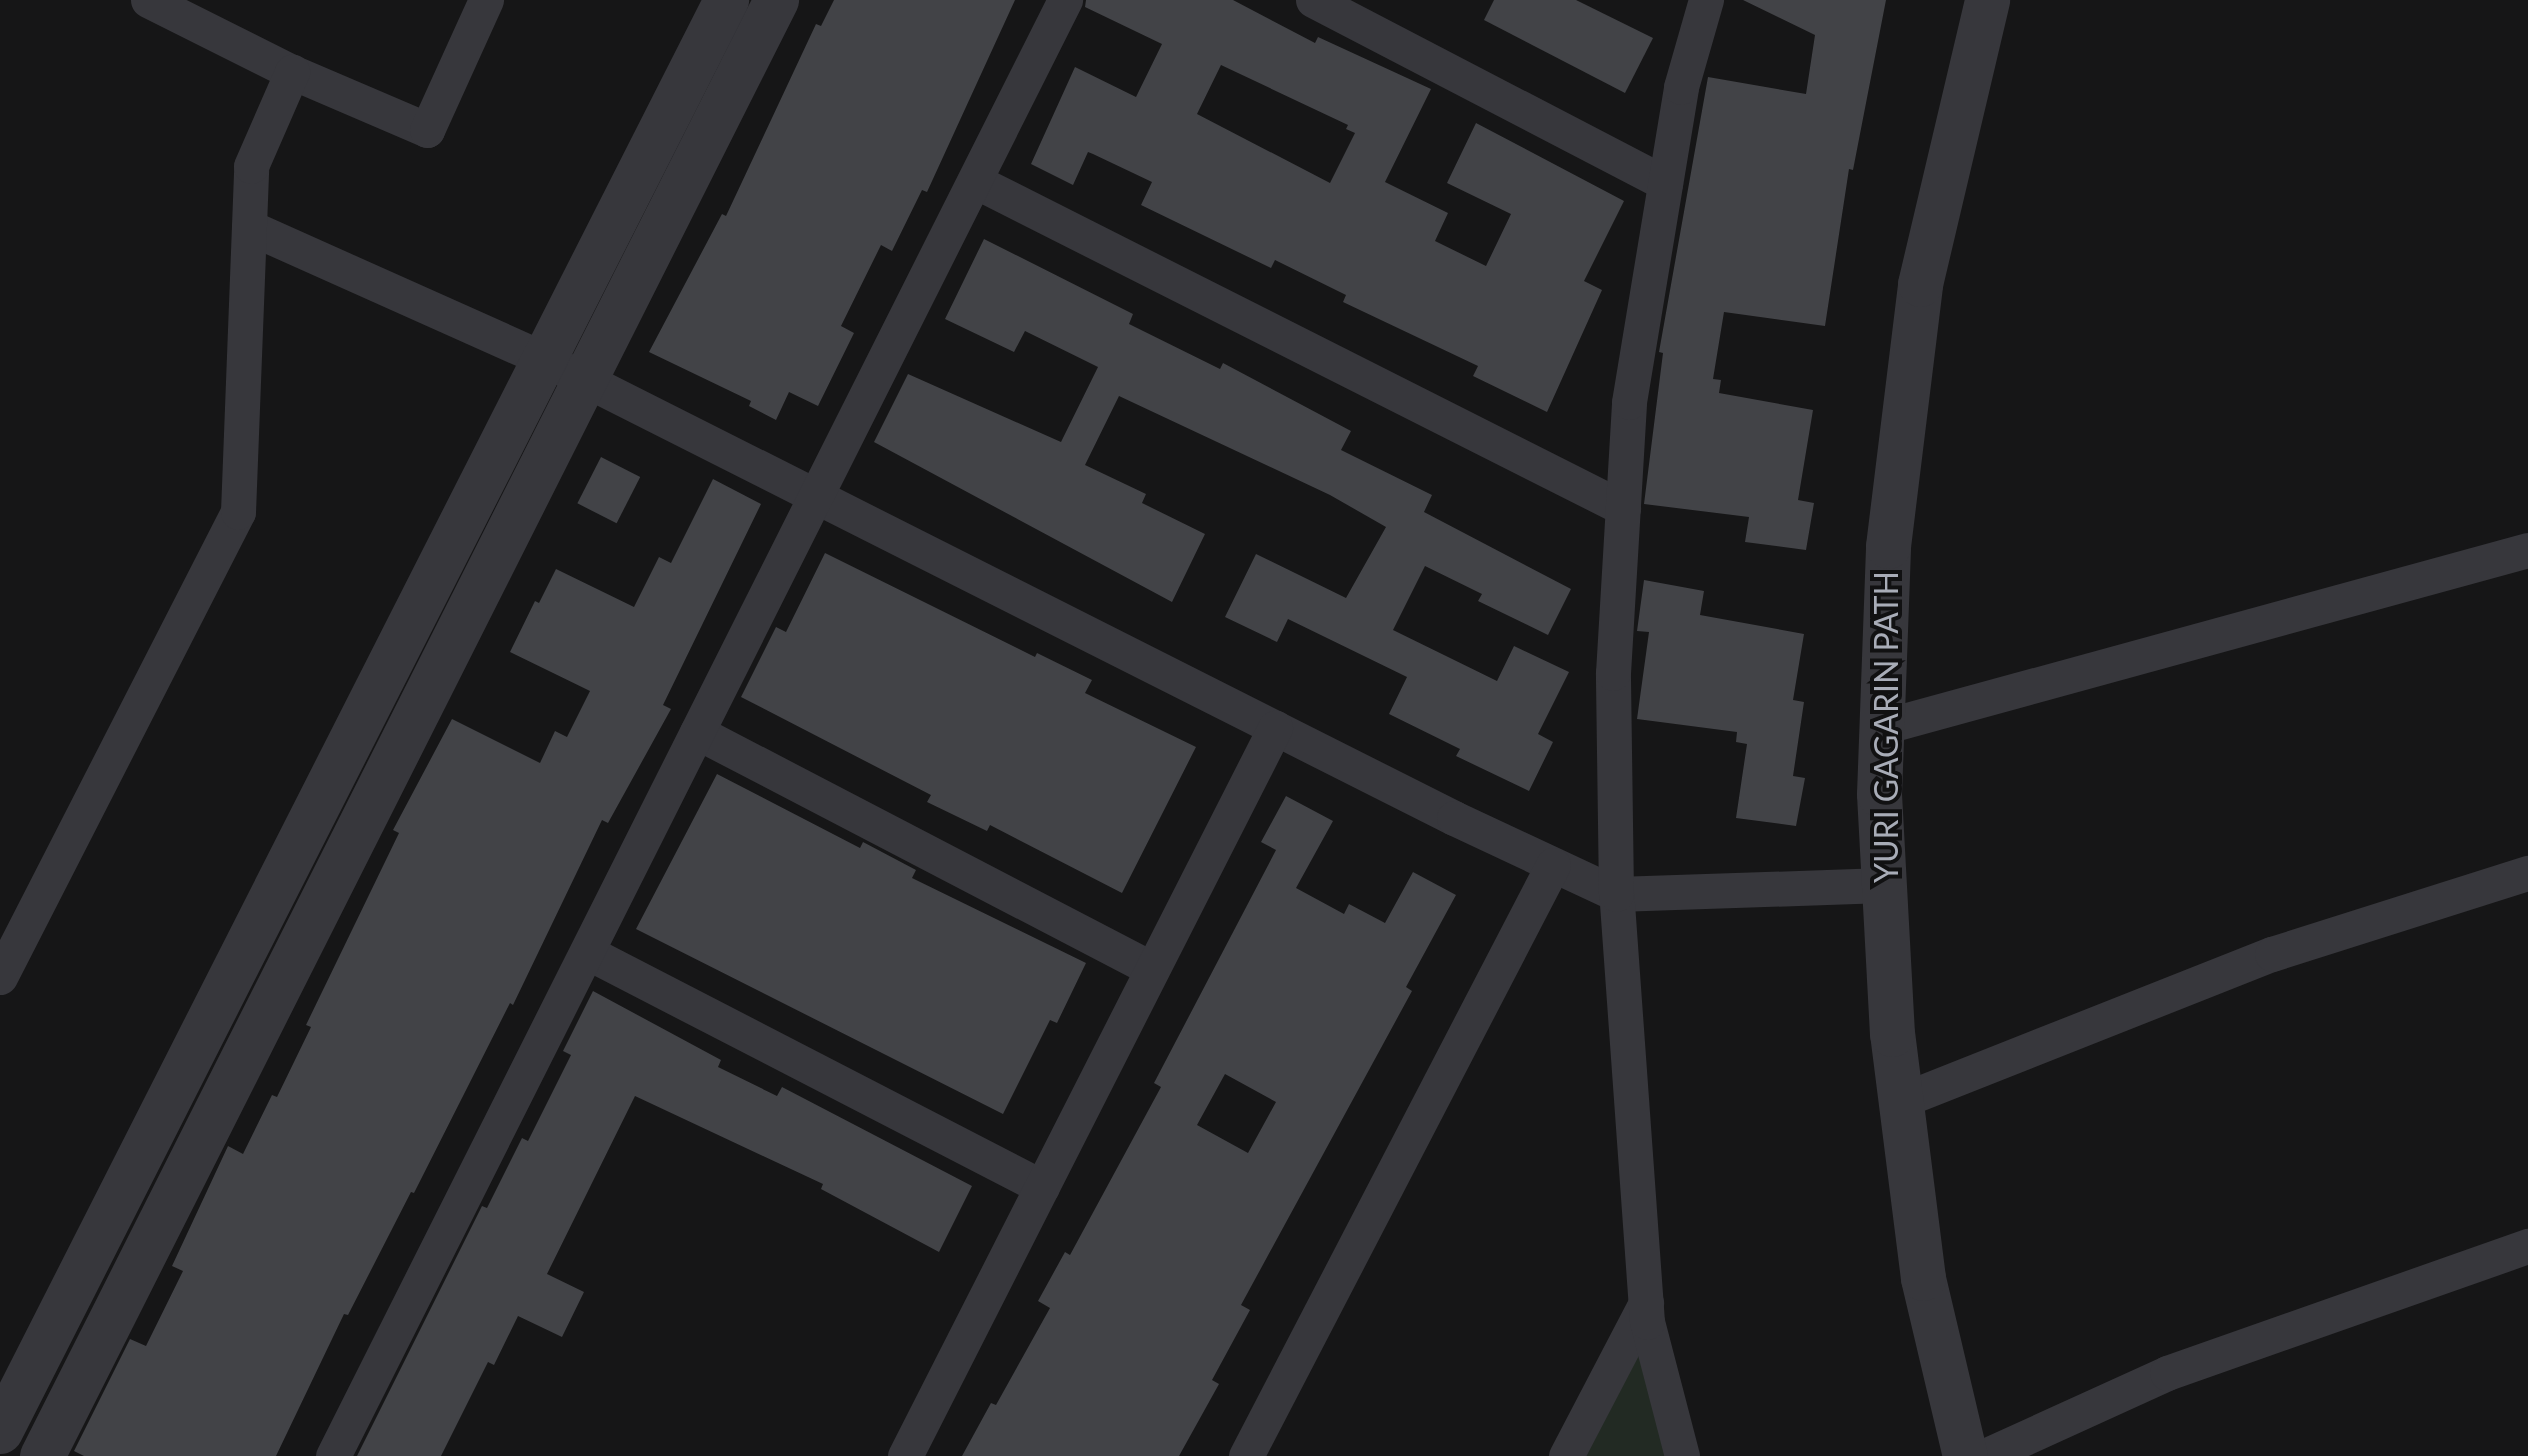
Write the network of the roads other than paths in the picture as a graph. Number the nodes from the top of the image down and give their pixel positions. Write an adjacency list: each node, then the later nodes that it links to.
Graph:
1 (148, 0): 9 (street)
2 (486, 0): 9 (street)
3 (726, 0): 13 (street)
4 (776, 0): 14 (street)
5 (1066, 0): 10 (street)
6 (1313, 0): 11 (street)
7 (1706, 0): 11 (street)
8 (1987, 0): 18 (street, YURI GAGARIN PATH)
9 (292, 72): 12 (street)
10 (975, 181): 15 (street); 16 (street)
11 (1665, 183): 16 (street)
12 (249, 228): 13 (street); 27 (street)
13 (544, 358): 14 (street); 32 (street)
14 (585, 379): 15 (street); 33 (street)
15 (816, 496): 19 (street); 20 (street)
16 (1623, 508): 24 (street)
17 (2528, 550): 18 (street)
18 (1882, 727): 23 (street, YURI GAGARIN PATH)
19 (1275, 728): 21 (street); 26 (street)
20 (698, 732): 25 (street); 26 (street)
21 (1553, 865): 24 (street); 36 (street)
22 (2528, 874): 28 (street)
23 (1884, 884): 24 (street); 28 (street, YURI GAGARIN PATH)
24 (1616, 894): 31 (street)
25 (587, 952): 29 (street); 34 (street)
26 (1152, 969): 29 (street)
27 (0, 977)
28 (1900, 1102): 39 (street, YURI GAGARIN PATH)
29 (1042, 1187): 35 (street)
30 (2528, 1246): 40 (street)
31 (1646, 1303): 37 (street); 38 (street)
32 (0, 1431)
33 (42, 1456)
34 (333, 1456)
35 (906, 1456)
36 (1246, 1456)
37 (1566, 1456)
38 (1682, 1456)
39 (1965, 1456)
40 (1984, 1456)

